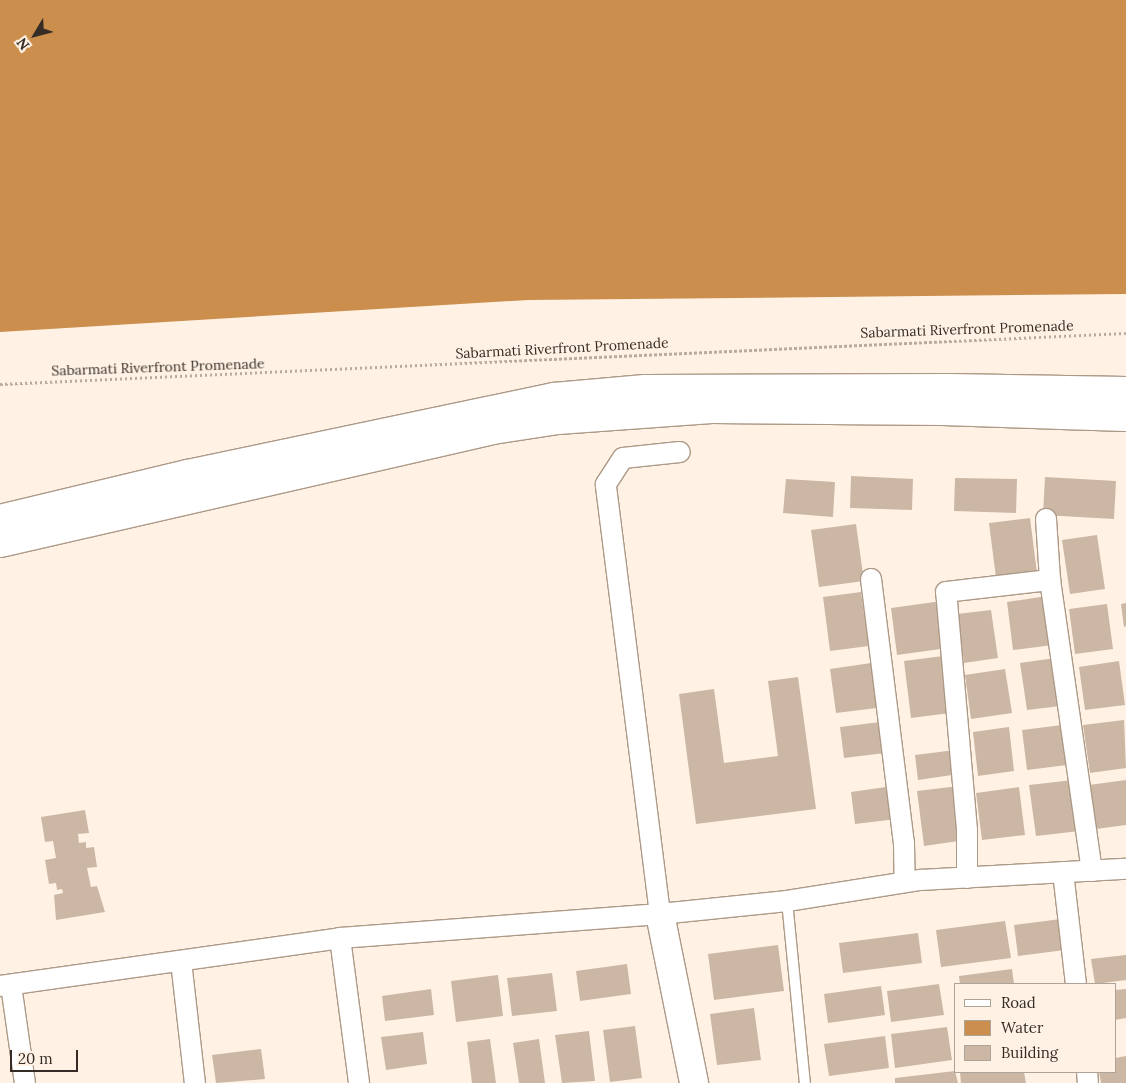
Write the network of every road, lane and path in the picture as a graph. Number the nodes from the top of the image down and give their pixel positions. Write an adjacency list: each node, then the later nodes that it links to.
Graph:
1 (1126, 333): 2 (path, Sabarmati Riverfront Promenade)
2 (0, 384)
3 (1126, 391): 6 (street)
4 (1126, 417): 8 (street)
5 (680, 452): 17 (street)
6 (0, 519)
7 (1046, 519): 10 (street)
8 (0, 543)
9 (871, 579): 15 (street)
10 (1050, 580): 12 (street); 14 (street)
11 (1126, 869): 12 (street)
12 (1092, 871): 13 (street)
13 (1063, 872): 14 (street); 20 (street)
14 (967, 878): 15 (street)
15 (905, 882): 16 (street)
16 (787, 901): 17 (street); 26 (lane)
17 (660, 914): 18 (street); 25 (street)
18 (340, 938): 19 (street); 24 (street)
19 (181, 961): 21 (street); 23 (street)
20 (1076, 983)
21 (5, 986): 22 (street)
22 (25, 1083)
23 (195, 1083)
24 (359, 1083)
25 (694, 1083)
26 (805, 1083)

